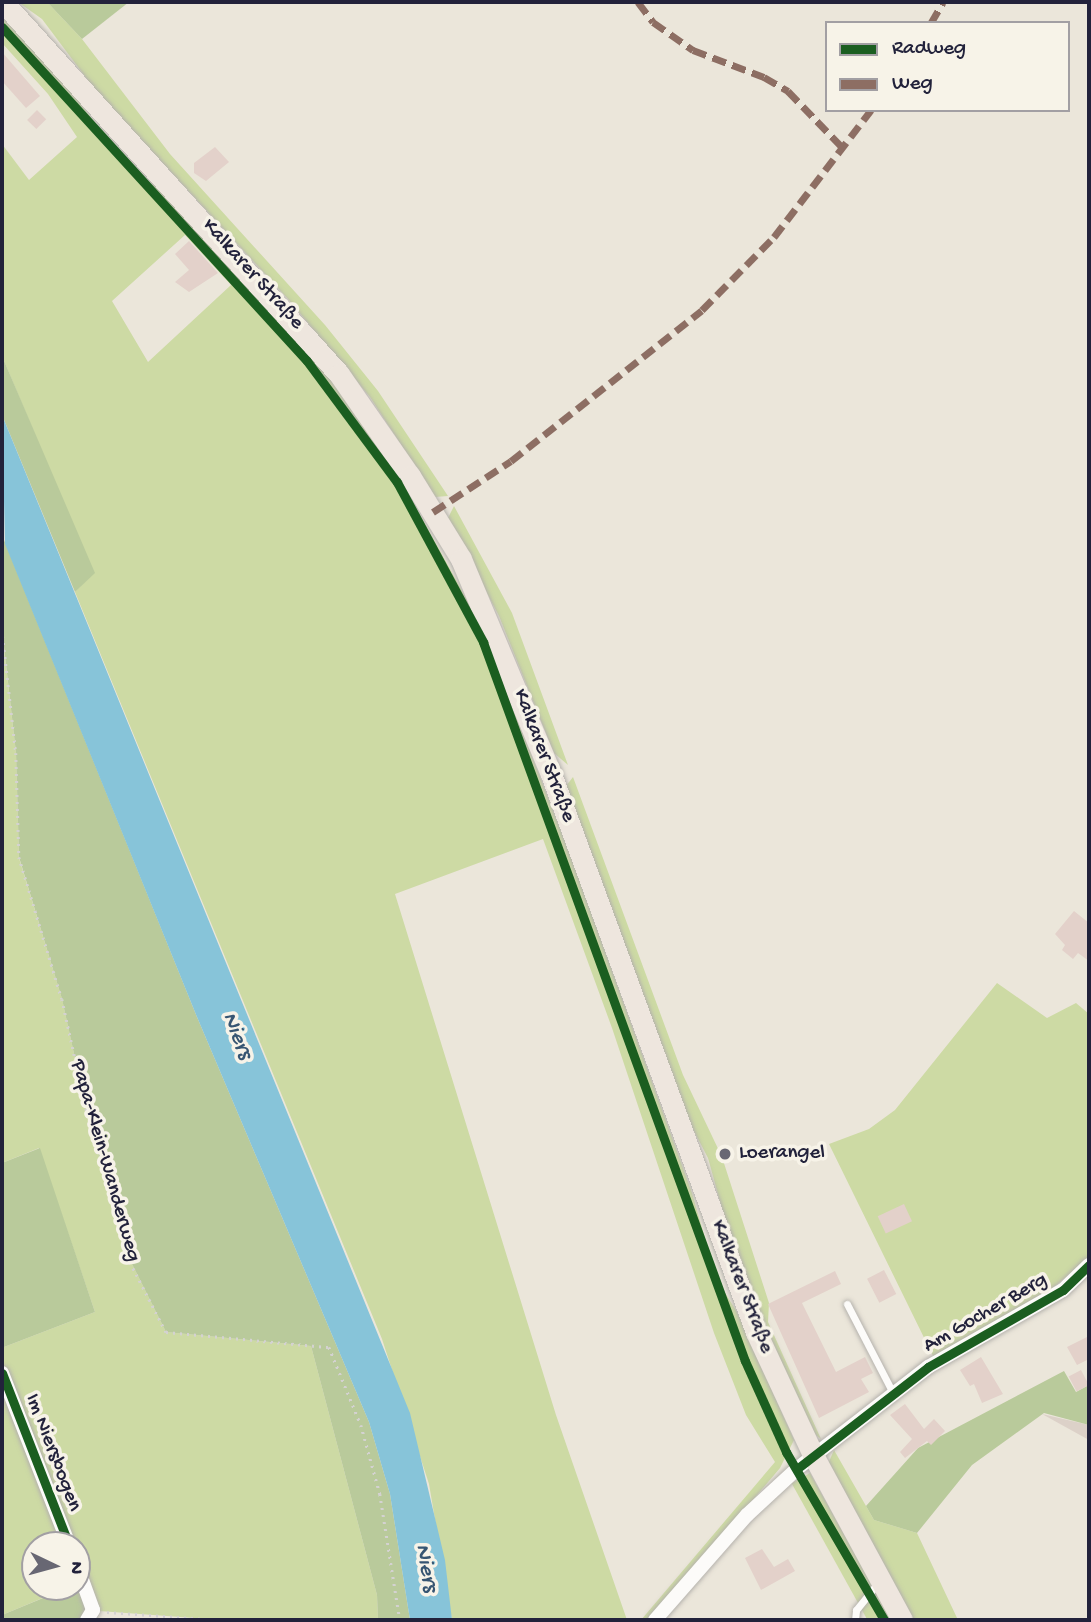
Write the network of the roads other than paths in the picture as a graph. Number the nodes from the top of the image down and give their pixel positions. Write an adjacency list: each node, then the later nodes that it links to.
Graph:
1 (3, 2): 6 (main road, Kalkarer Straße)
2 (1089, 1265): 5 (street, Am Gocher Berg)
3 (846, 1304): 5 (lane)
4 (2, 1373): 7 (street, Im Niersbogen)
5 (894, 1394): 6 (street, Am Gocher Berg)
6 (814, 1457): 8 (main road, Kalkarer Straße); 9 (street, Am Gocher Berg)
7 (64, 1531)
8 (880, 1580): 10 (lane); 11 (main road, Kalkarer Straße)
9 (656, 1620)
10 (855, 1620)
11 (902, 1620)

